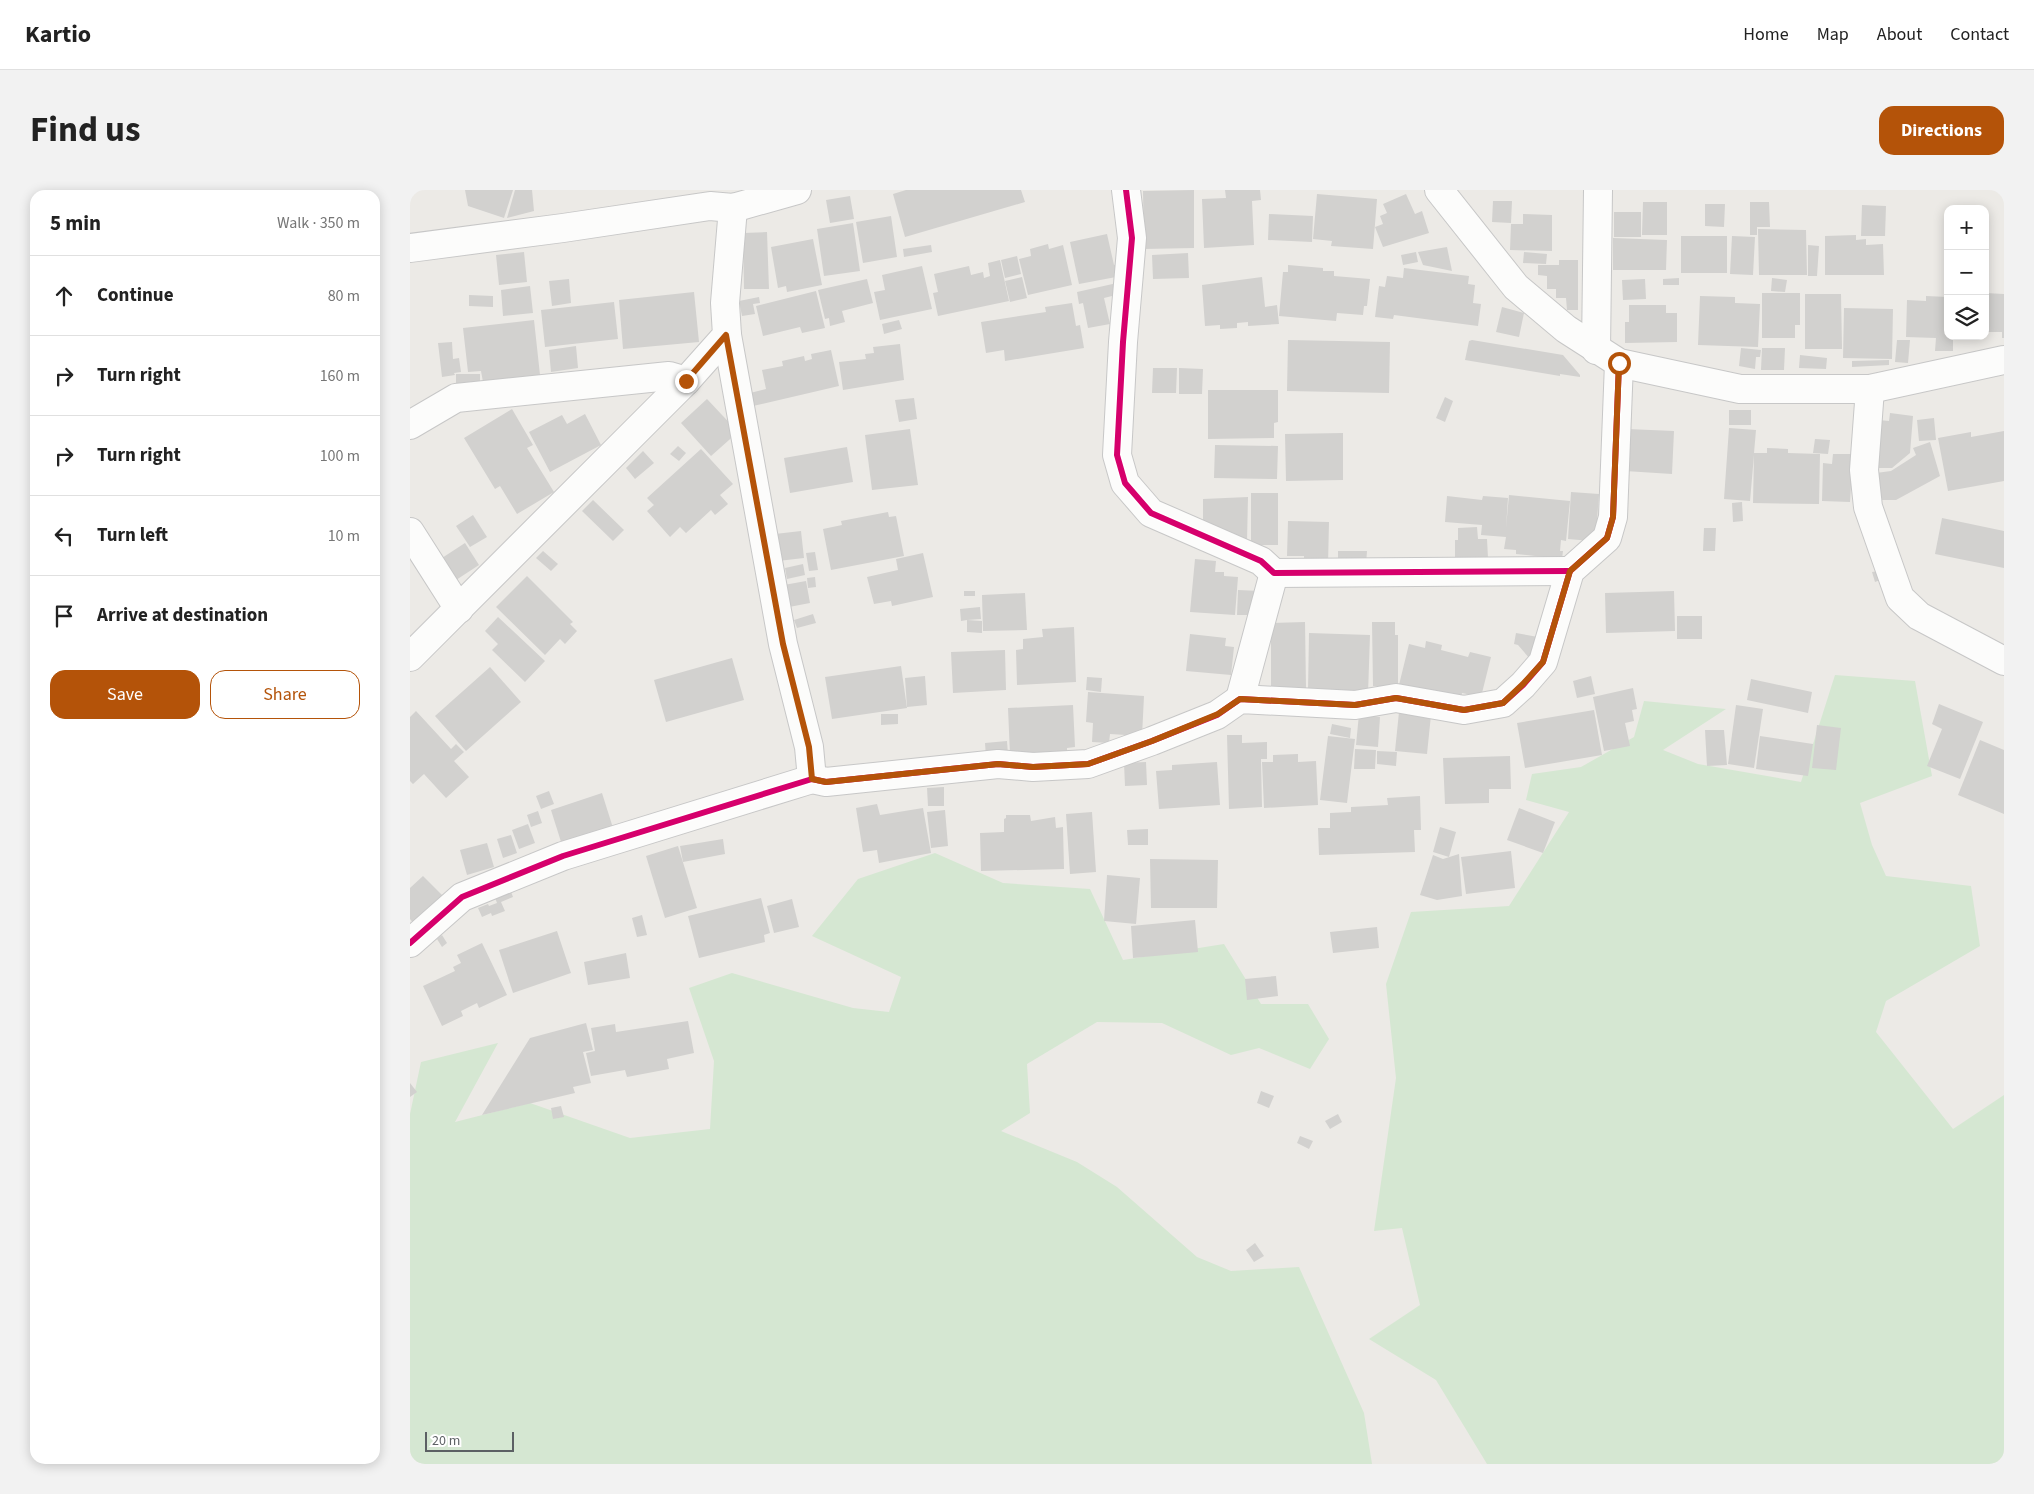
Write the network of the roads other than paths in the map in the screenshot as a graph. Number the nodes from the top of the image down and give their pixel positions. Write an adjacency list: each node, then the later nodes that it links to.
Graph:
1 (796, 190): 5 (street)
2 (1126, 190): 15 (street)
3 (1598, 190): 8 (street)
4 (1449, 191): 8 (street)
5 (715, 201): 6 (street); 7 (street)
6 (410, 248)
7 (726, 335): 10 (street); 20 (street)
8 (1607, 356): 11 (street); 14 (street)
9 (2004, 360): 11 (street)
10 (686, 381): 12 (street); 16 (street)
11 (1870, 389): 18 (street)
12 (410, 425)
13 (410, 532): 16 (street)
14 (1570, 571): 15 (street); 19 (street)
15 (1274, 573): 19 (street)
16 (459, 609): 17 (street)
17 (410, 657)
18 (2004, 661)
19 (1240, 699): 20 (street)
20 (812, 779): 21 (street)
21 (410, 943)

